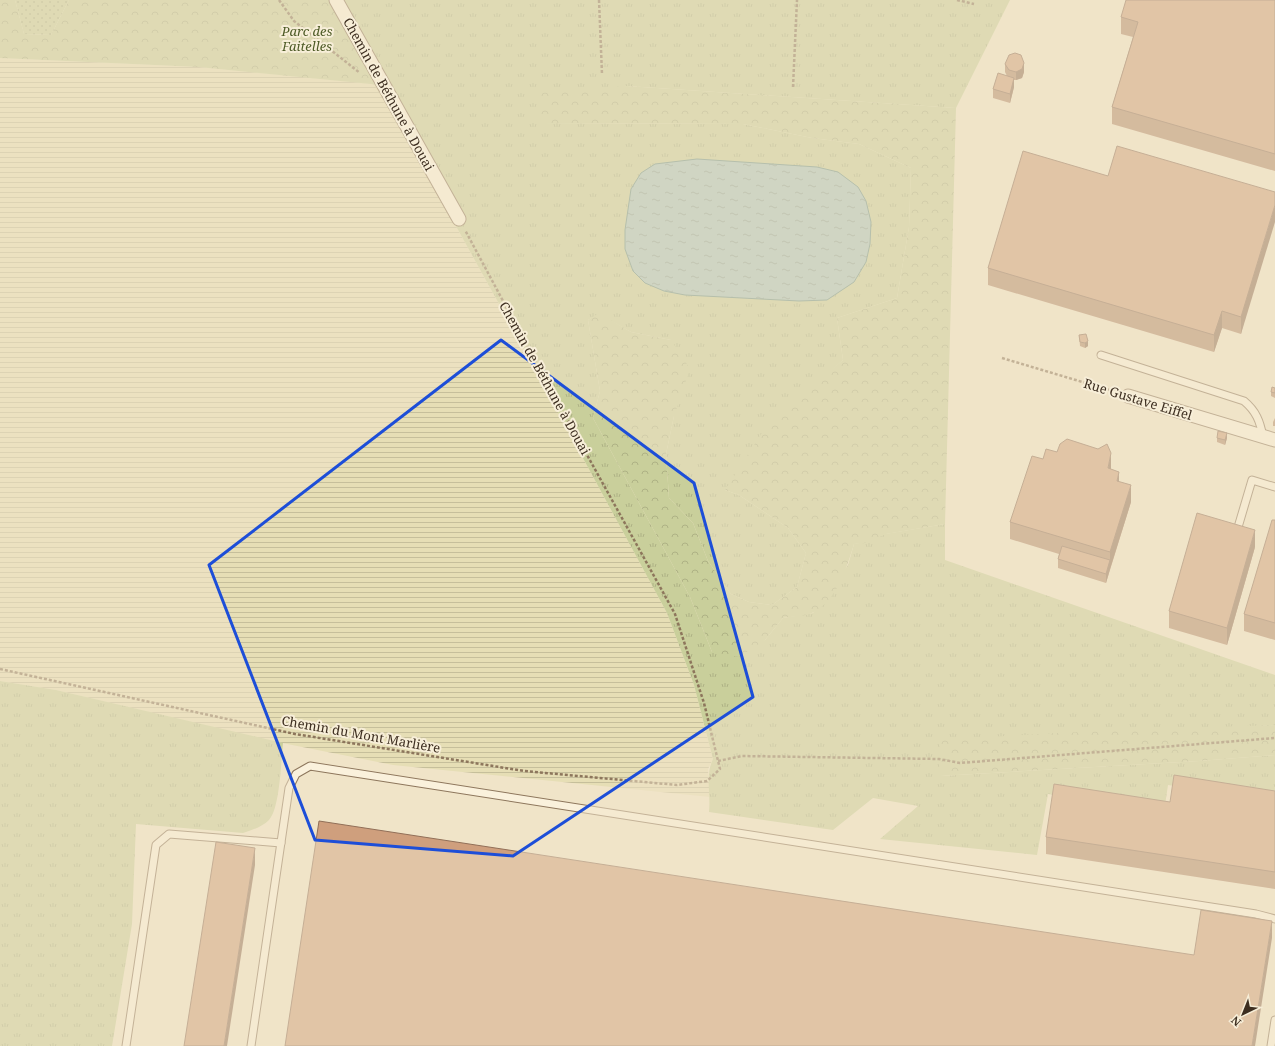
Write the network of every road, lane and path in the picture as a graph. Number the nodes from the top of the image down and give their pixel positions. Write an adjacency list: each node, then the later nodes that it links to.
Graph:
1 (279, 0): 8 (path)
2 (336, 0): 8 (street, Chemin de Béthune à Douai)
3 (599, 0): 7 (path)
4 (797, 0): 9 (path)
5 (957, 0): 6 (path)
6 (974, 4)
7 (602, 74)
8 (382, 81): 10 (street, Chemin de Béthune à Douai)
9 (793, 87)
10 (459, 219): 19 (path, Chemin de Béthune à Douai)
11 (1102, 355): 14 (lane)
12 (1002, 358): 13 (path, Rue Gustave Eiffel)
13 (1128, 396): 14 (street, Rue Gustave Eiffel)
14 (1269, 438)
15 (1275, 487): 16 (lane)
16 (1236, 534)
17 (0, 669): 20 (path, Chemin du Mont Marlière)
18 (1275, 738): 19 (path)
19 (718, 761): 20 (path, Chemin de Béthune à Douai)
20 (720, 769)
21 (281, 843): 22 (lane); 24 (lane); 25 (lane)
22 (1275, 919)
23 (1275, 1020): 26 (lane)
24 (126, 1046)
25 (251, 1046)
26 (1271, 1046)

